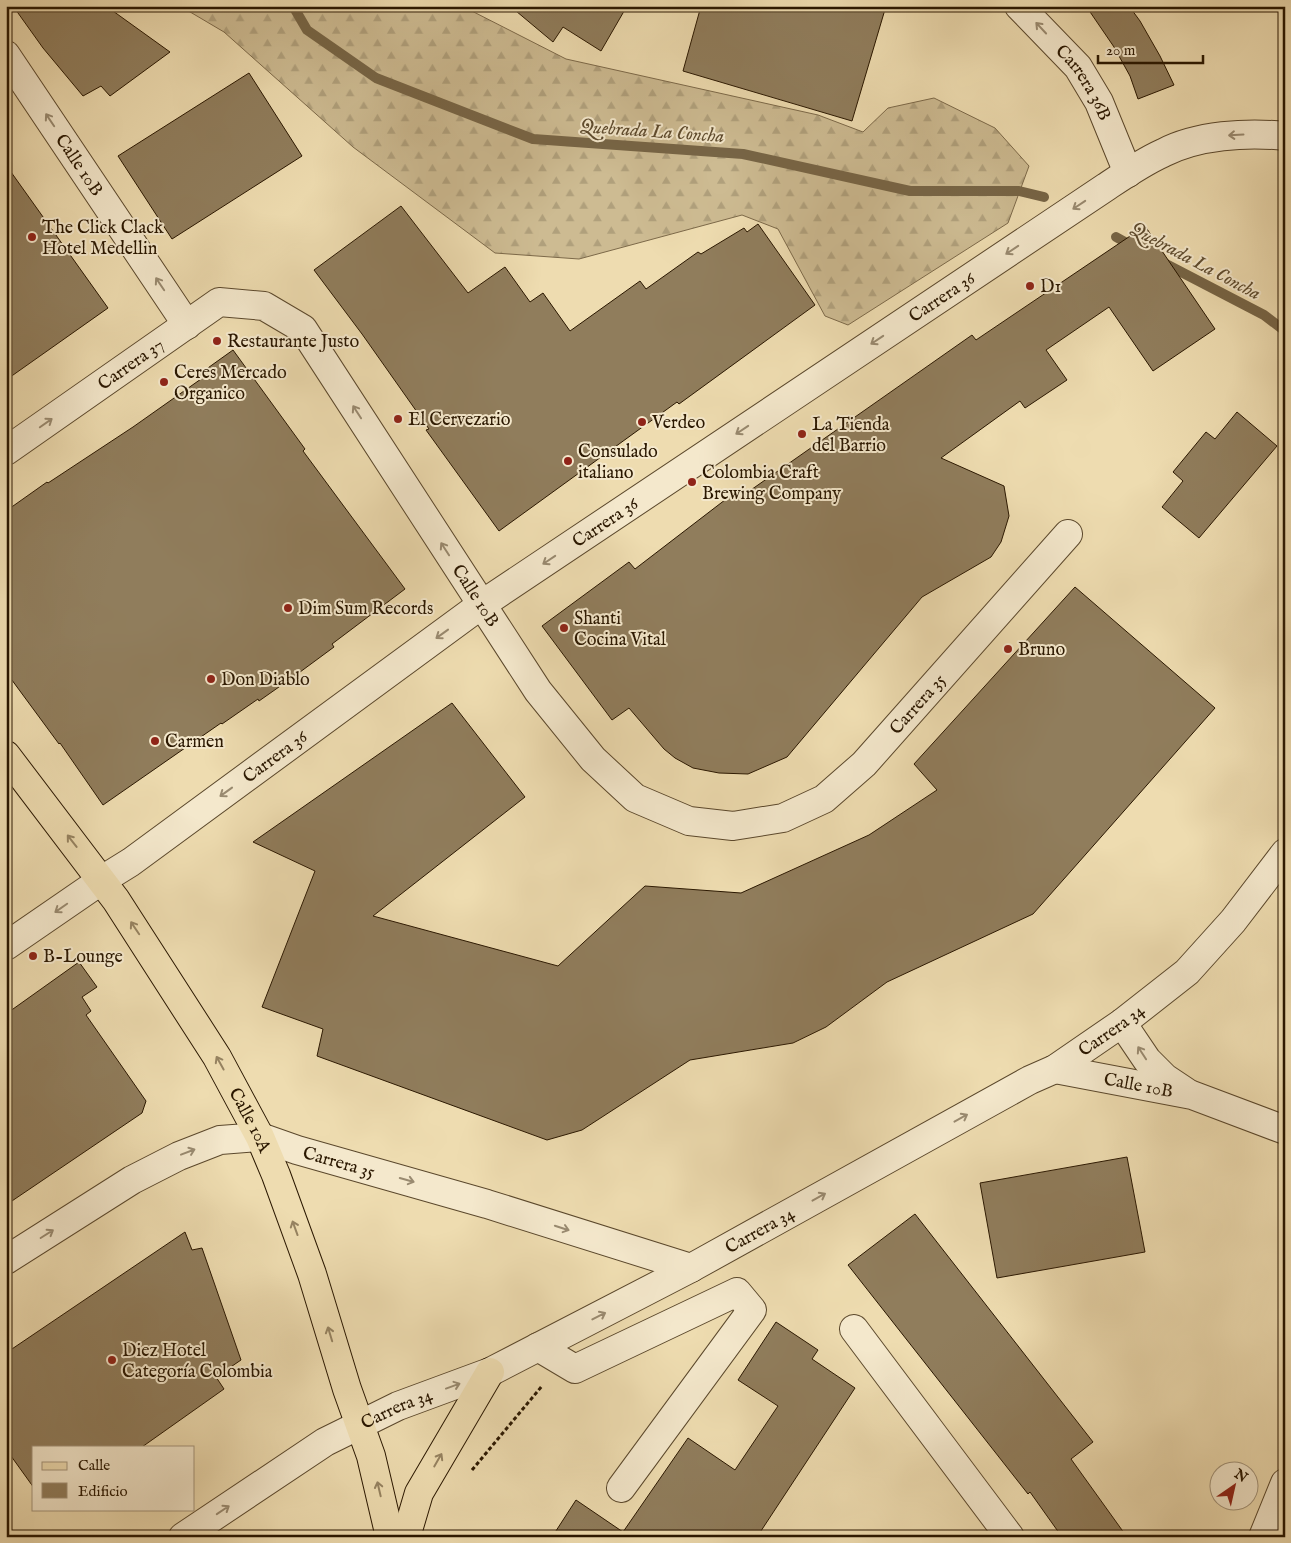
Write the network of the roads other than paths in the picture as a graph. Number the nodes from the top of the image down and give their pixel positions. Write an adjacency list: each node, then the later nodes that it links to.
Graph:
1 (1019, 6): 4 (street, Carrera 36B, one-way to 1)
2 (6, 55): 6 (street, Calle 10B, one-way to 2)
3 (1285, 136): 4 (street, Carrera 36, one-way to 4)
4 (1128, 173): 9 (street, Carrera 36, one-way to 9)
5 (264, 306): 6 (street, Carrera 37); 9 (street, Calle 10B, one-way to 5)
6 (187, 325): 7 (street, Carrera 37, one-way to 6)
7 (6, 451)
8 (1068, 534): 11 (street, Carrera 35)
9 (481, 605): 11 (street, Calle 10B); 13 (street, Carrera 36, one-way to 13)
10 (6, 755): 13 (main road, Calle 10A, one-way to 10)
11 (734, 826)
12 (1285, 854): 15 (street, Carrera 34)
13 (102, 880): 14 (street, Carrera 36, one-way to 14); 19 (main road, Calle 10A, one-way to 13)
14 (6, 946)
15 (1122, 1023): 16 (street, Carrera 34); 17 (street, Calle 10B, one-way to 15)
16 (1055, 1069): 17 (street, Calle 10B); 21 (street, Carrera 34, one-way to 16)
17 (1192, 1095): 18 (street, Calle 10B)
18 (1285, 1130)
19 (260, 1137): 20 (street, Carrera 35, one-way to 19); 21 (street, Carrera 35, one-way to 21); 25 (main road, Calle 10A, one-way to 19)
20 (6, 1260)
21 (691, 1268): 23 (street, Carrera 34, one-way to 21)
22 (854, 1329): 31 (street)
23 (538, 1347): 24 (street, Carrera 34); 27 (street)
24 (490, 1372): 25 (street, Carrera 34, one-way to 24); 30 (main road, one-way to 24)
25 (359, 1426): 28 (street, Carrera 34, one-way to 25); 29 (main road, Calle 10A, one-way to 25)
26 (1285, 1483): 32 (street)
27 (621, 1488)
28 (183, 1537)
29 (390, 1537)
30 (406, 1537)
31 (1010, 1537)
32 (1263, 1537)

